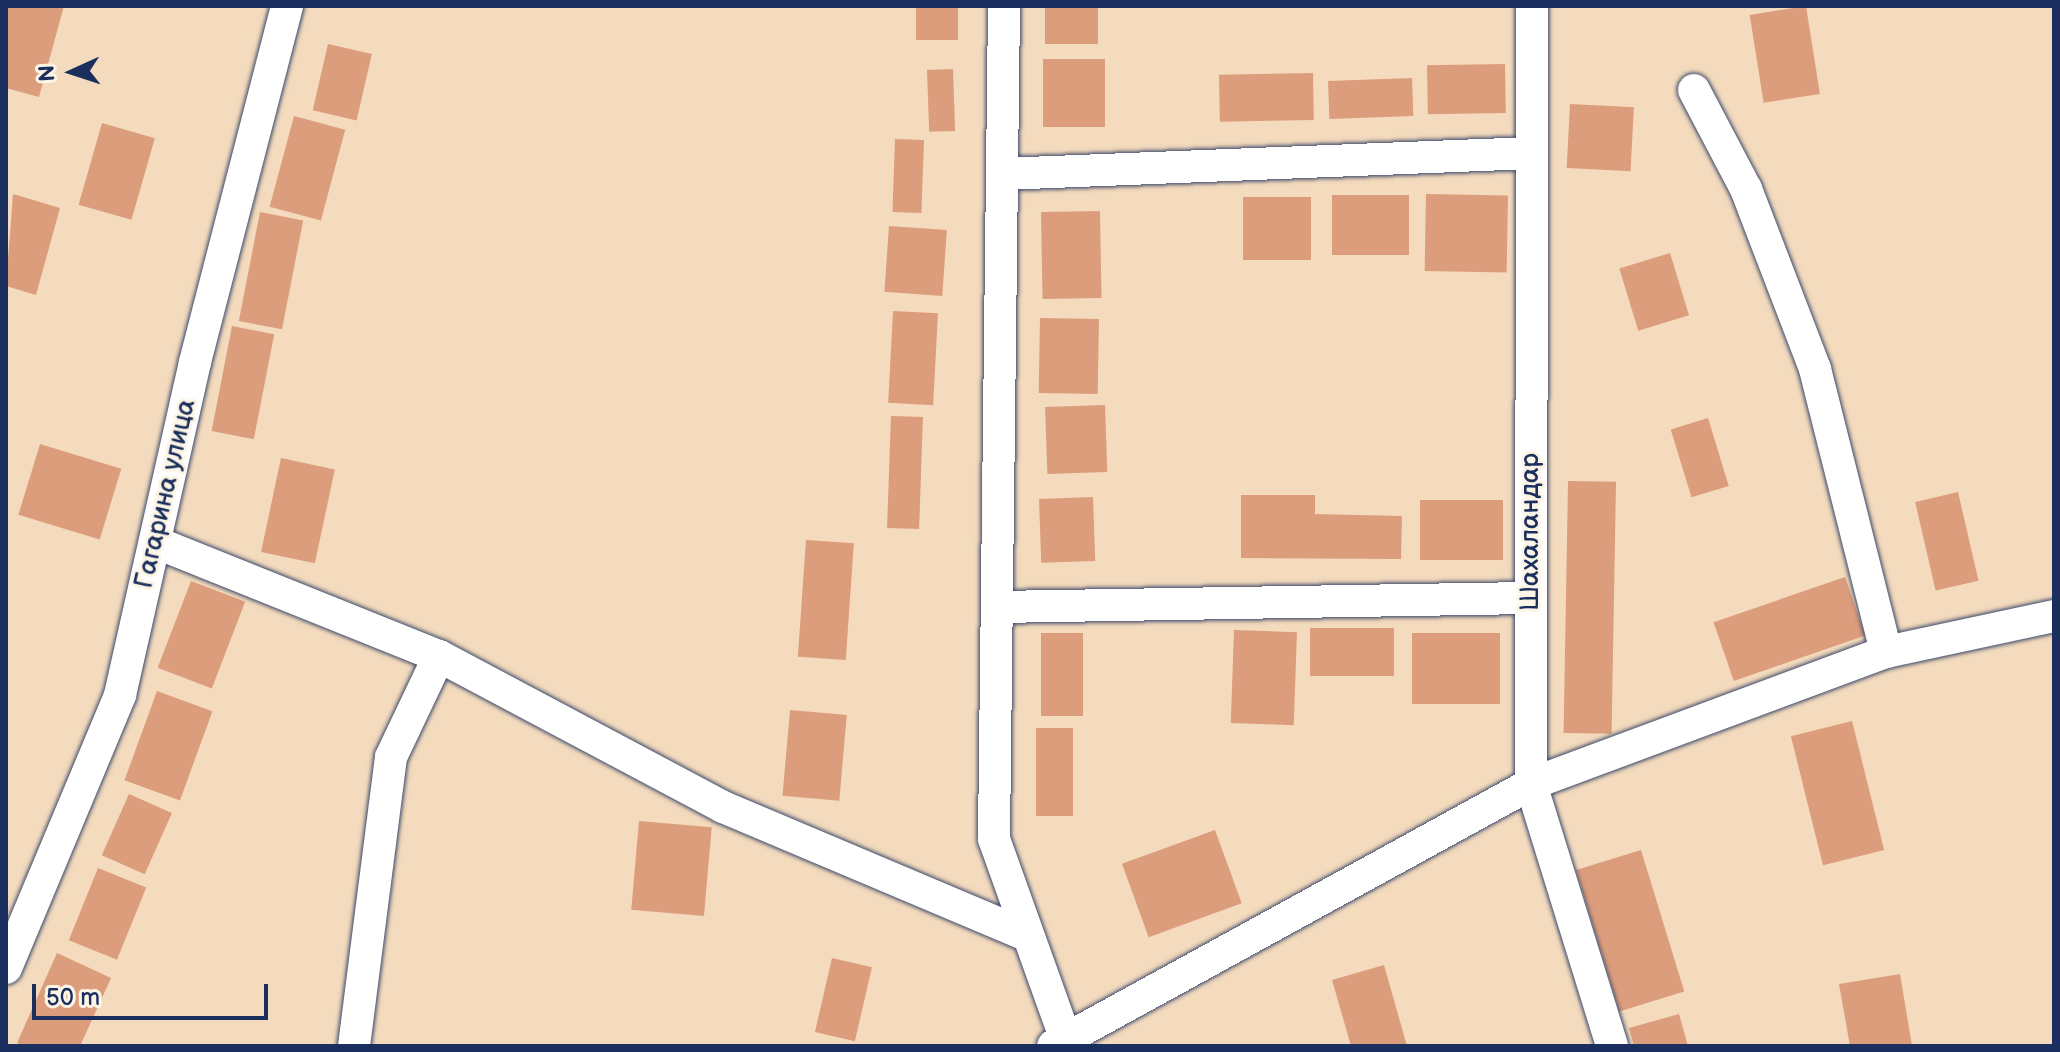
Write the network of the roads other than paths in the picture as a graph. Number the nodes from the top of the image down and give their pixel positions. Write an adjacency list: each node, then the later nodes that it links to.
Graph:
1 (287, 6): 7 (street, Гагарина улица)
2 (1004, 6): 6 (street)
3 (1532, 6): 5 (street, Шахаландар)
4 (1694, 90): 11 (street)
5 (1532, 153): 6 (street); 8 (street, Шахаландар)
6 (1002, 174): 9 (street)
7 (155, 542): 12 (street); 15 (street, Гагарина улица)
8 (1531, 598): 9 (street); 13 (street, Шахаландар)
9 (997, 607): 14 (street)
10 (2054, 616): 11 (street)
11 (1886, 652): 13 (street)
12 (439, 656): 14 (street); 17 (street)
13 (1531, 784): 16 (street); 18 (street, Шахаландар)
14 (1028, 936): 16 (street)
15 (6, 968)
16 (1062, 1044)
17 (354, 1046)
18 (1612, 1046)

